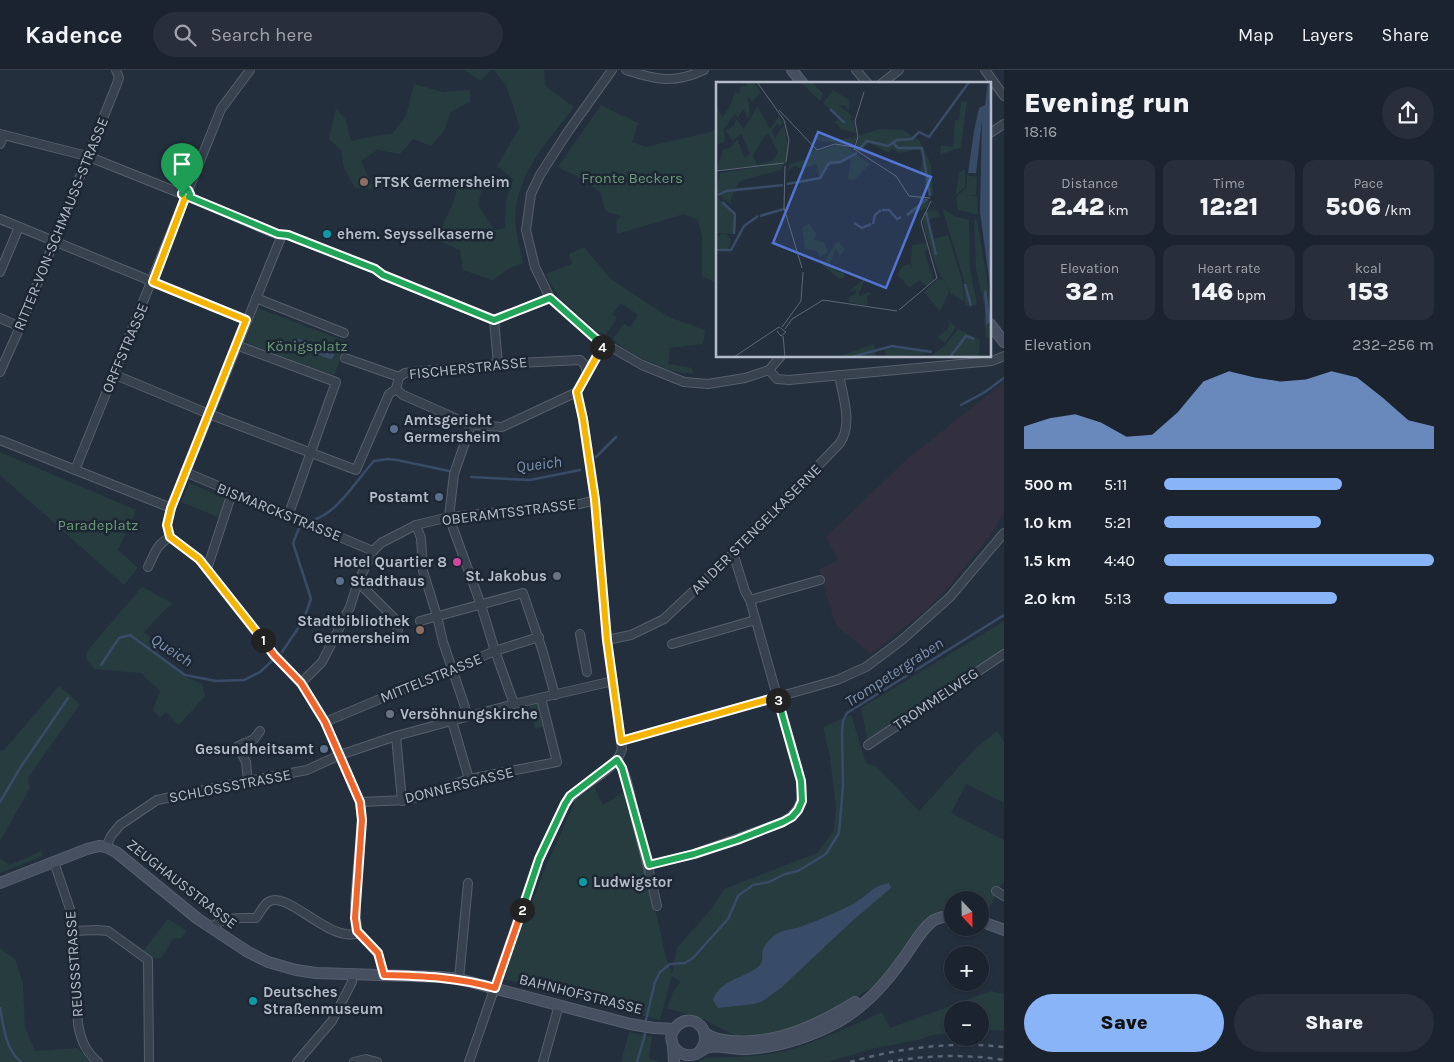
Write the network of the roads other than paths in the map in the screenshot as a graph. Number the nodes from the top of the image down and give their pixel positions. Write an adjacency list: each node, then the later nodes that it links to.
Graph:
1 (250, 70): 19 (street, ORFFSTRASSE)
2 (612, 70): 27 (street)
3 (626, 70): 4 (street)
4 (704, 70)
5 (792, 70): 10 (street)
6 (856, 70): 11 (street)
7 (899, 70): 12 (street)
8 (985, 70): 13 (street)
9 (118, 72): 18 (street, RITTER-VON-SCHMAUSS-STRASSE)
10 (801, 82)
11 (866, 82)
12 (884, 82)
13 (1004, 96)
14 (1004, 124): 15 (street)
15 (992, 133)
16 (2, 135): 17 (street); 18 (street)
17 (0, 144)
18 (87, 156): 19 (street); 23 (street, RITTER-VON-SCHMAUSS-STRASSE)
19 (186, 195): 22 (street); 25 (street, ORFFSTRASSE)
20 (0, 219): 21 (street)
21 (19, 227): 23 (street); 24 (street)
22 (282, 235): 26 (street); 30 (street)
23 (54, 242): 25 (street); 31 (street, RITTER-VON-SCHMAUSS-STRASSE)
24 (0, 272)
25 (153, 282): 29 (street); 44 (street, ORFFSTRASSE)
26 (256, 298): 29 (street); 33 (street)
27 (550, 298): 30 (street); 35 (street)
28 (0, 318): 31 (street)
29 (246, 320): 36 (street)
30 (494, 320): 40 (street)
31 (20, 327): 42 (street, RITTER-VON-SCHMAUSS-STRASSE)
32 (992, 327): 34 (street)
33 (344, 333)
34 (1004, 342)
35 (604, 343): 41 (street); 43 (street)
36 (236, 346): 49 (street); 52 (street)
37 (1004, 356): 45 (street)
38 (345, 358): 46 (street, FISCHERSTRASSE)
39 (779, 358): 41 (street)
40 (498, 364): 43 (street, FISCHERSTRASSE); 46 (street, FISCHERSTRASSE)
41 (769, 370): 45 (street)
42 (0, 372)
43 (587, 373): 48 (street)
44 (113, 374): 49 (street); 53 (street, ORFFSTRASSE)
45 (839, 375): 64 (street, AN DER STENGELKASERNE)
46 (399, 378): 47 (street)
47 (396, 389): 50 (street); 52 (street)
48 (577, 392): 50 (street); 56 (street)
49 (209, 414): 52 (street); 54 (street)
50 (471, 425): 59 (street)
51 (0, 440): 53 (street)
52 (310, 453): 58 (street)
53 (75, 470): 57 (street)
54 (185, 472): 55 (street, BISMARCKSTRASSE); 57 (street)
55 (232, 493): 58 (street, BISMARCKSTRASSE); 66 (street)
56 (595, 500): 59 (street, OBERAMTSSTRASSE); 77 (street)
57 (171, 508): 62 (street)
58 (288, 516): 63 (street, BISMARCKSTRASSE)
59 (449, 517): 60 (street, OBERAMTSSTRASSE); 70 (street)
60 (416, 525): 63 (street, OBERAMTSSTRASSE); 71 (street)
61 (1004, 533): 86 (street)
62 (170, 537): 65 (street); 66 (street)
63 (374, 551): 68 (street, OBERAMTSSTRASSE)
64 (733, 553): 69 (street); 77 (street, AN DER STENGELKASERNE)
65 (148, 567)
66 (207, 569): 84 (street)
67 (820, 580): 69 (street)
68 (358, 582): 74 (street); 84 (street, OBERAMTSSTRASSE)
69 (750, 600): 72 (street)
70 (482, 605): 71 (street); 76 (street); 79 (street)
71 (437, 616): 73 (street); 81 (street)
72 (755, 620): 78 (street); 86 (street)
73 (420, 621)
74 (398, 630)
75 (580, 634): 82 (street)
76 (539, 637): 79 (street, MITTELSTRASSE); 85 (street)
77 (607, 640): 83 (street)
78 (672, 644)
79 (495, 651): 81 (street, MITTELSTRASSE); 88 (street)
80 (1004, 654): 95 (street, TROMMELWEG)
81 (453, 669): 89 (street); 91 (street, MITTELSTRASSE)
82 (587, 672)
83 (612, 681): 85 (street, SCHLOSSSTRASSE); 94 (street)
84 (301, 683): 91 (street)
85 (555, 695): 87 (street, SCHLOSSSTRASSE)
86 (777, 697): 94 (street); 104 (street)
87 (541, 698): 88 (street, SCHLOSSSTRASSE); 98 (street, DONNERSGASSE)
88 (514, 704): 89 (street, SCHLOSSSTRASSE)
89 (468, 716): 90 (street, SCHLOSSSTRASSE)
90 (452, 720): 93 (street, SCHLOSSSTRASSE); 98 (street)
91 (325, 722): 96 (street)
92 (260, 732): 99 (street)
93 (396, 736): 96 (street, SCHLOSSSTRASSE); 100 (street)
94 (621, 741): 97 (street)
95 (868, 745)
96 (340, 755): 99 (street, SCHLOSSSTRASSE); 101 (street)
97 (617, 760): 104 (street); 120 (street)
98 (469, 779): 100 (street, DONNERSGASSE)
99 (248, 780): 102 (street, SCHLOSSSTRASSE)
100 (402, 801): 101 (street, DONNERSGASSE)
101 (360, 802): 115 (street)
102 (106, 847): 103 (street); 112 (street, ZEUGHAUSSTRASSE)
103 (54, 862): 105 (street); 113 (street, REUSSSTRASSE)
104 (649, 865): 109 (street)
105 (0, 883)
106 (468, 883): 118 (street)
107 (996, 891): 108 (street)
108 (1004, 896)
109 (657, 906)
110 (944, 917): 119 (street, BAHNHOFSTRASSE)
111 (989, 924): 114 (street)
112 (211, 928): 115 (street); 116 (street, ZEUGHAUSSTRASSE)
113 (73, 930): 127 (street, REUSSSTRASSE); 128 (street)
114 (1004, 930)
115 (358, 932): 117 (street)
116 (352, 975): 117 (street, BAHNHOFSTRASSE); 129 (street)
117 (384, 975): 118 (street, BAHNHOFSTRASSE)
118 (459, 979): 120 (street, BAHNHOFSTRASSE)
119 (883, 984): 124 (street, BAHNHOFSTRASSE); 126 (street, BAHNHOFSTRASSE)
120 (495, 988): 121 (street, BAHNHOFSTRASSE); 132 (street)
121 (559, 1005): 122 (street, BAHNHOFSTRASSE); 133 (street)
122 (652, 1028): 123 (street, BAHNHOFSTRASSE); 125 (street, BAHNHOFSTRASSE)
123 (674, 1029): 124 (street, BAHNHOFSTRASSE); 125 (street)
124 (705, 1033): 126 (street)
125 (672, 1043): 126 (street, BAHNHOFSTRASSE); 134 (street)
126 (692, 1056)
127 (98, 1062)
128 (149, 1062)
129 (297, 1062)
130 (354, 1062): 131 (street)
131 (377, 1062)
132 (469, 1062)
133 (543, 1062)
134 (674, 1062)

